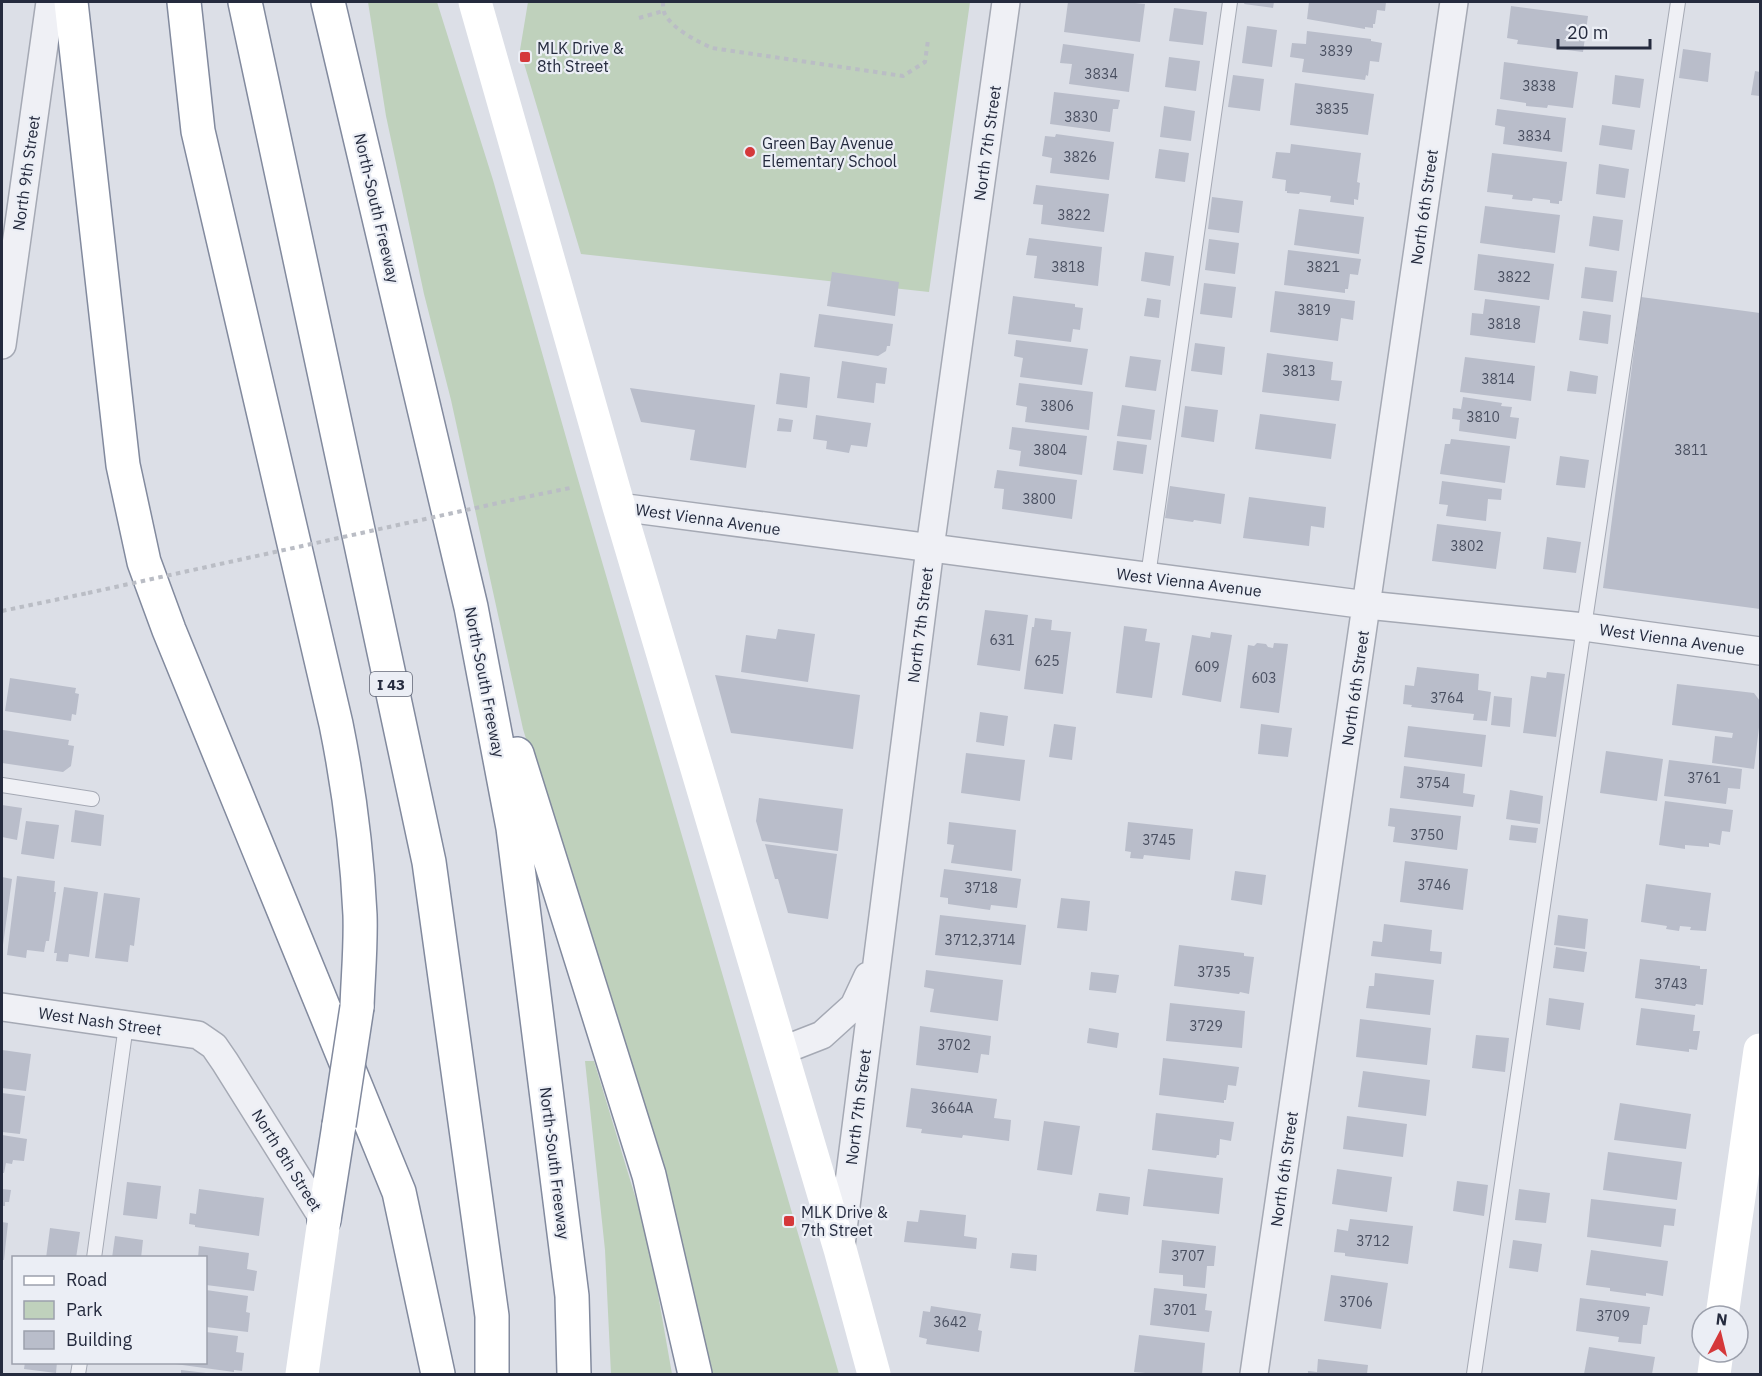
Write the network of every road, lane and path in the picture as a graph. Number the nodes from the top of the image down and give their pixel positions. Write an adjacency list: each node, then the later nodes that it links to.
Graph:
1 (50, 2): 17 (street, North 9th Street)
2 (71, 2): 40 (main road)
3 (184, 2): 35 (main road, bridge)
4 (245, 2): 41 (main road, I 43)
5 (328, 2): 23 (main road, North-South Freeway)
6 (475, 2): 16 (main road)
7 (493, 2): 16 (street)
8 (663, 2): 13 (path)
9 (1006, 2): 20 (street, North 7th Street)
10 (1230, 2): 21 (lane)
11 (1454, 2): 22 (street, North 6th Street)
12 (1678, 2): 25 (lane)
13 (663, 11): 14 (path); 15 (path)
14 (639, 18)
15 (928, 40)
16 (486, 42): 19 (main road)
17 (2, 345)
18 (570, 488): 24 (path, bridge)
19 (619, 507): 20 (street, West Vienna Avenue); 34 (main road)
20 (930, 548): 21 (street, West Vienna Avenue); 29 (street, North 7th Street)
21 (1148, 576): 22 (street, West Vienna Avenue)
22 (1367, 605): 25 (street, West Vienna Avenue); 45 (street, North 6th Street)
23 (471, 607): 42 (main road, North-South Freeway); 43 (main road)
24 (2, 611)
25 (1584, 627): 26 (street, West Vienna Avenue); 46 (lane)
26 (1761, 651)
27 (2, 785): 28 (lane)
28 (92, 799)
29 (878, 953): 34 (street); 36 (street, North 7th Street)
30 (2, 1007): 31 (street, West Nash Street)
31 (126, 1025): 32 (street, West Nash Street); 37 (lane)
32 (198, 1035): 35 (street, North 8th Street)
33 (1761, 1050): 38 (main road)
34 (781, 1051): 36 (main road)
35 (324, 1220): 39 (main road, North 8th Street)
36 (840, 1249): 44 (main road)
37 (94, 1256)
38 (1724, 1304)
39 (302, 1374)
40 (438, 1374)
41 (492, 1374)
42 (574, 1374)
43 (695, 1374)
44 (874, 1374)
45 (1254, 1374)
46 (1474, 1374)

